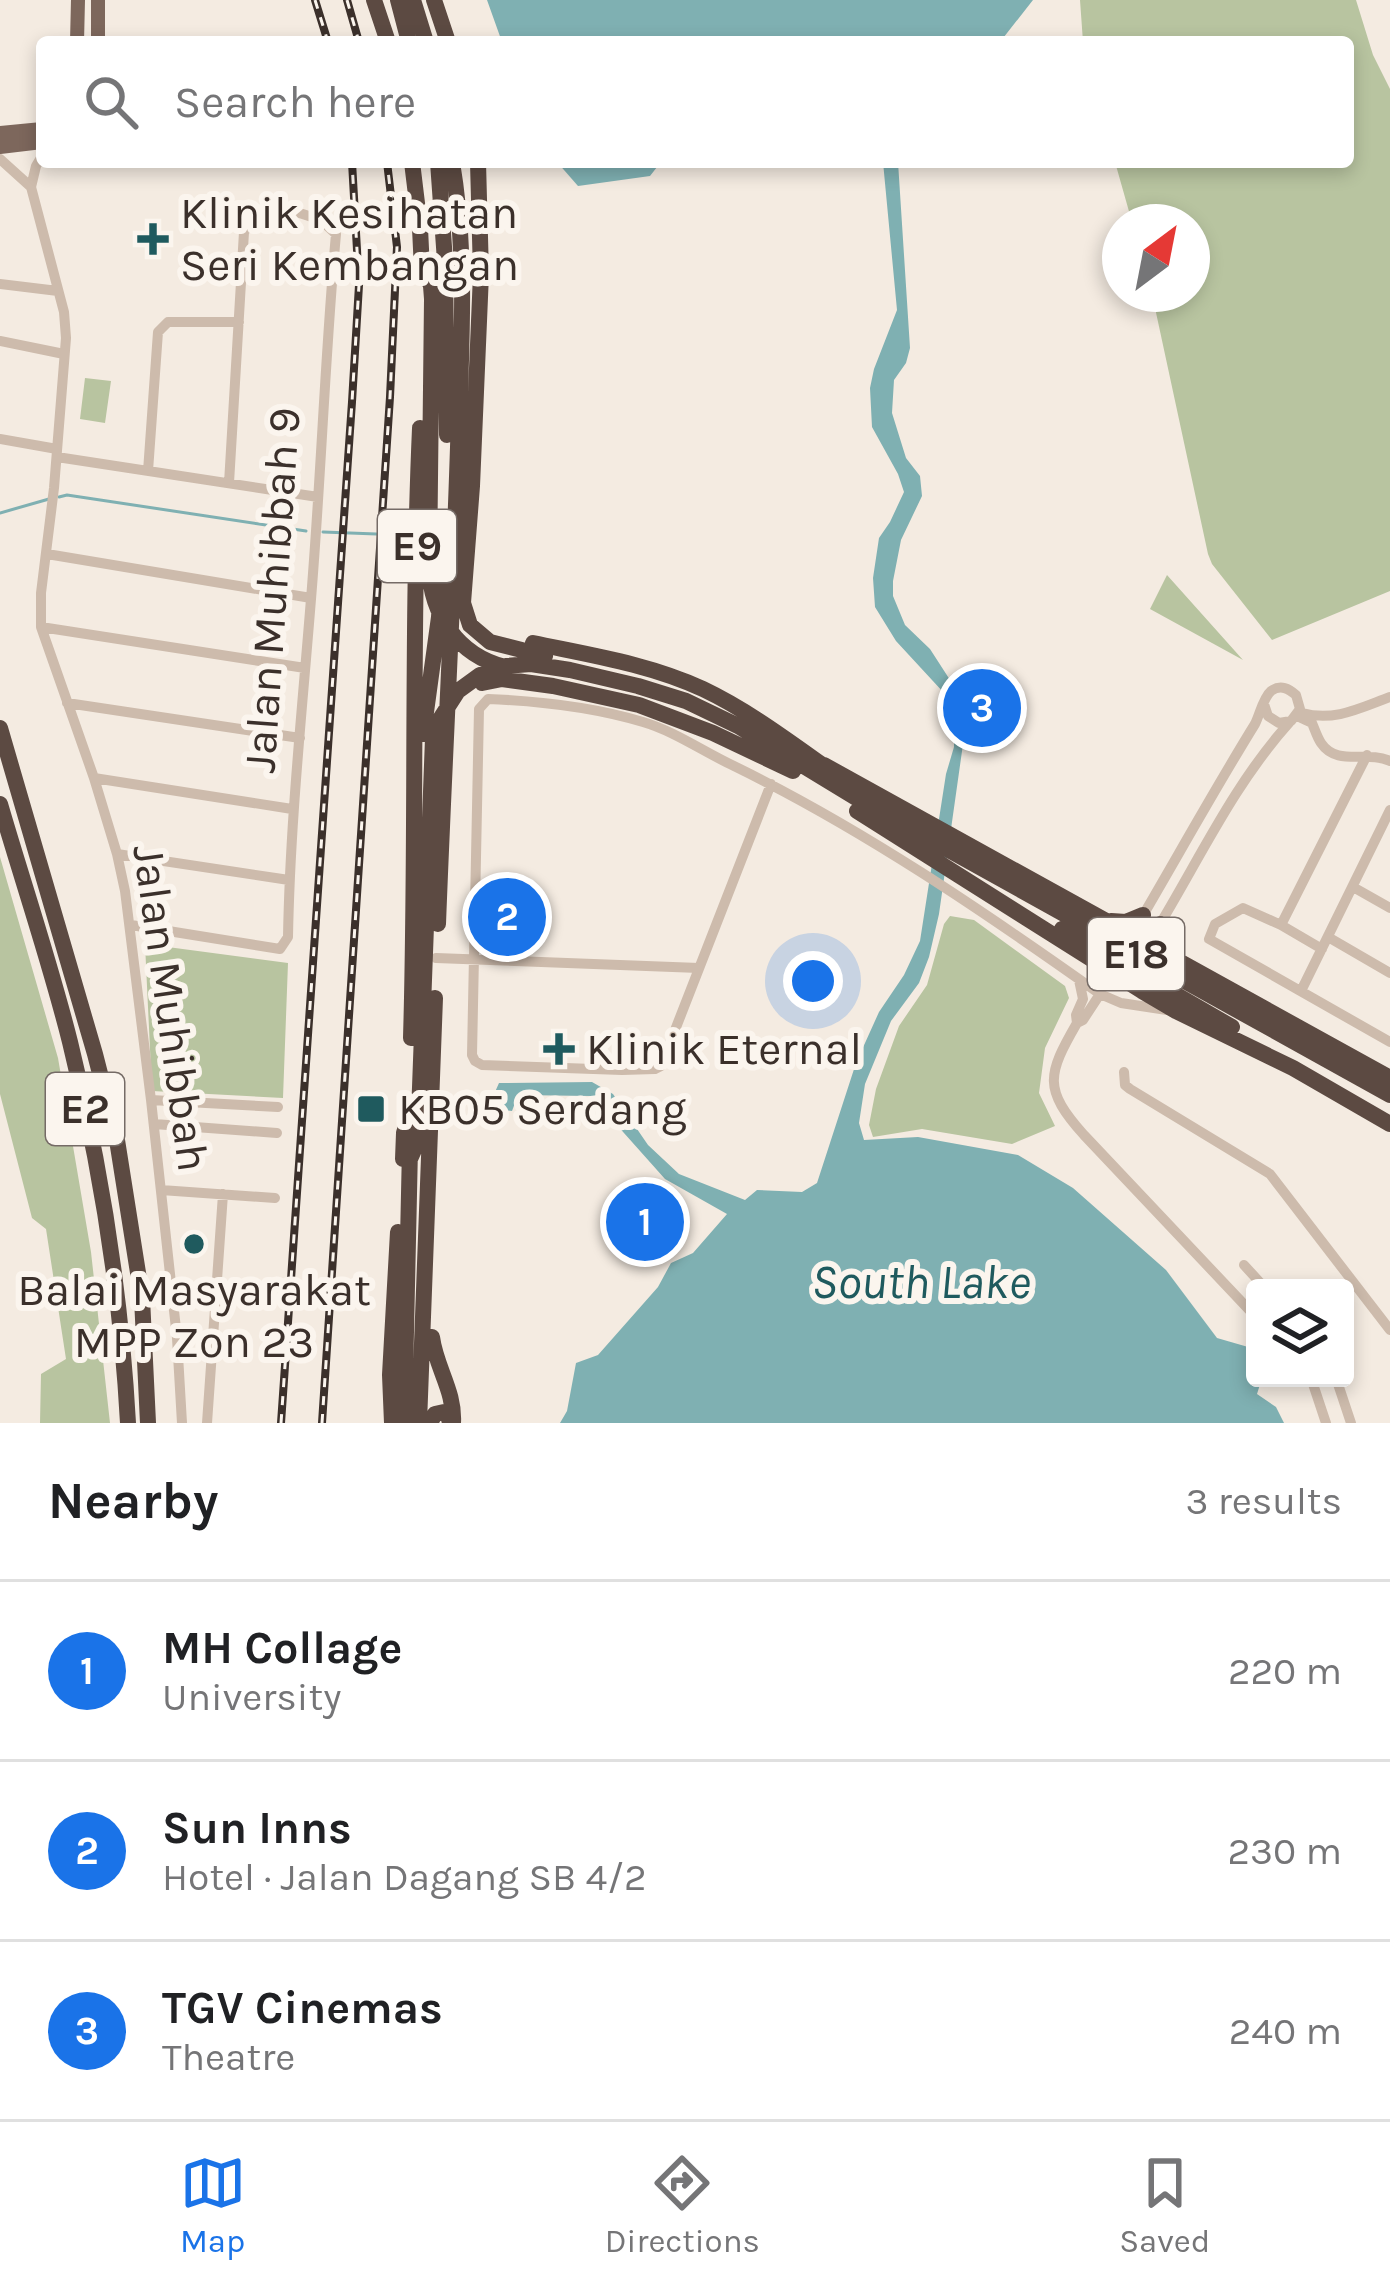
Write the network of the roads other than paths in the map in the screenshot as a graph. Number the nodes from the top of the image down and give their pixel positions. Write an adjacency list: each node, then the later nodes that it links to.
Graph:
1 (78, 0): 7 (main road)
2 (98, 0): 8 (main road)
3 (374, 0): 9 (highway)
4 (398, 0): 10 (highway)
5 (413, 0): 11 (highway)
6 (434, 0): 12 (highway)
7 (77, 36)
8 (98, 36)
9 (386, 36)
10 (407, 36)
11 (424, 36)
12 (446, 36)
13 (36, 132): 14 (main road)
14 (0, 133)
15 (36, 134): 16 (main road)
16 (0, 147)
17 (0, 159): 23 (street)
18 (36, 166): 23 (street)
19 (413, 168): 24 (highway, E9)
20 (439, 168): 29 (highway)
21 (440, 168): 34 (highway, E9)
22 (477, 168): 31 (highway)
23 (31, 187): 26 (street, Jalan Muhibbah)
24 (422, 262): 36 (highway); 60 (highway, E9)
25 (0, 284): 26 (street)
26 (58, 291): 30 (street, Jalan Muhibbah)
27 (239, 322): 35 (street); 37 (street); 38 (street, Jalan Muhibbah 9)
28 (0, 341): 30 (street)
29 (447, 350): 36 (highway); 60 (highway)
30 (64, 355): 33 (street, Jalan Muhibbah)
31 (476, 387): 34 (highway); 40 (highway)
32 (0, 439): 33 (street)
33 (57, 453): 35 (street); 39 (street, Jalan Muhibbah)
34 (458, 455): 50 (highway, E9)
35 (148, 471): 37 (street)
36 (431, 471): 53 (highway)
37 (229, 483): 38 (street)
38 (318, 497): 41 (street, Jalan Muhibbah 9)
39 (47, 554): 41 (street); 42 (street, Jalan Muhibbah)
40 (467, 561): 59 (highway); 69 (highway)
41 (311, 598): 43 (street, Jalan Muhibbah 9)
42 (41, 627): 43 (street); 45 (street, Jalan Muhibbah)
43 (305, 668): 49 (street, Jalan Muhibbah 9)
44 (1390, 697): 47 (street)
45 (68, 703): 49 (street); 54 (street, Jalan Muhibbah)
46 (1264, 704): 47 (street); 47 (street); 62 (street)
47 (1296, 716): 51 (street); 64 (street)
48 (0, 728): 113 (highway, E2)
49 (300, 738): 57 (street, Jalan Muhibbah 9)
50 (444, 755): 53 (highway); 77 (highway, E9)
51 (1367, 755): 52 (street); 72 (street)
52 (1390, 761)
53 (794, 771): 65 (highway, E18)
54 (94, 778): 57 (street); 63 (street, Jalan Muhibbah)
55 (770, 784): 78 (street); 81 (street); 84 (street)
56 (0, 804): 112 (highway, E2)
57 (292, 809): 66 (street, Jalan Muhibbah 9)
58 (1390, 810): 61 (street)
59 (888, 815): 92 (highway, E18); 100 (highway)
60 (415, 830): 95 (highway, E9)
61 (1385, 835): 67 (street)
62 (1182, 849): 64 (street); 70 (street)
63 (118, 854): 66 (street); 71 (street, Jalan Muhibbah)
64 (1199, 860): 70 (street)
65 (967, 878): 74 (highway); 88 (highway, E18)
66 (289, 880): 71 (street, Jalan Muhibbah 9)
67 (1353, 887): 68 (street); 75 (street)
68 (1390, 908)
69 (1093, 915): 70 (highway); 73 (highway); 74 (highway)
70 (1152, 919): 73 (street); 76 (street); 80 (highway)
71 (131, 925): 93 (street, Jalan Muhibbah)
72 (1281, 925): 75 (street); 86 (street)
73 (1130, 936): 76 (highway); 79 (street)
74 (1079, 939): 79 (highway)
75 (1325, 943): 83 (street); 86 (street)
76 (1147, 945): 80 (highway); 82 (street)
77 (436, 958): 78 (street); 106 (highway, E9)
78 (474, 959): 81 (street); 81 (street)
79 (1115, 960): 82 (highway)
80 (1179, 963): 85 (highway); 92 (highway)
81 (699, 968)
82 (1132, 970): 85 (highway)
83 (1390, 973)
84 (1078, 979): 87 (street); 89 (street)
85 (1157, 985): 96 (highway)
86 (1301, 991): 90 (street)
87 (1100, 994): 88 (street); 89 (street)
88 (1176, 1011): 98 (highway, E18)
89 (1077, 1023): 107 (street)
90 (1388, 1036)
91 (1124, 1072): 108 (street)
92 (1388, 1083)
93 (151, 1100): 94 (street); 97 (street, Jalan Muhibbah)
94 (278, 1107)
95 (411, 1112): 100 (highway, E9); 109 (highway)
96 (1390, 1114)
97 (154, 1124): 99 (street); 101 (street, Jalan Muhibbah)
98 (1390, 1124)
99 (278, 1133)
100 (410, 1160): 118 (highway, E9)
101 (161, 1190): 102 (street); 114 (street, Jalan Muhibbah)
102 (223, 1195): 103 (street); 115 (street)
103 (275, 1198)
104 (1244, 1265): 105 (street)
105 (1257, 1279)
106 (426, 1294): 119 (highway, E9); 121 (highway)
107 (1246, 1307)
108 (1390, 1330)
109 (390, 1375): 116 (highway); 117 (highway)
110 (1315, 1387): 122 (street)
111 (1339, 1387): 123 (street)
112 (128, 1423)
113 (148, 1423)
114 (182, 1423)
115 (207, 1423)
116 (379, 1423)
117 (392, 1423)
118 (404, 1423)
119 (419, 1423)
120 (430, 1423): 121 (highway)
121 (452, 1423)
122 (1326, 1423)
123 (1351, 1423)

